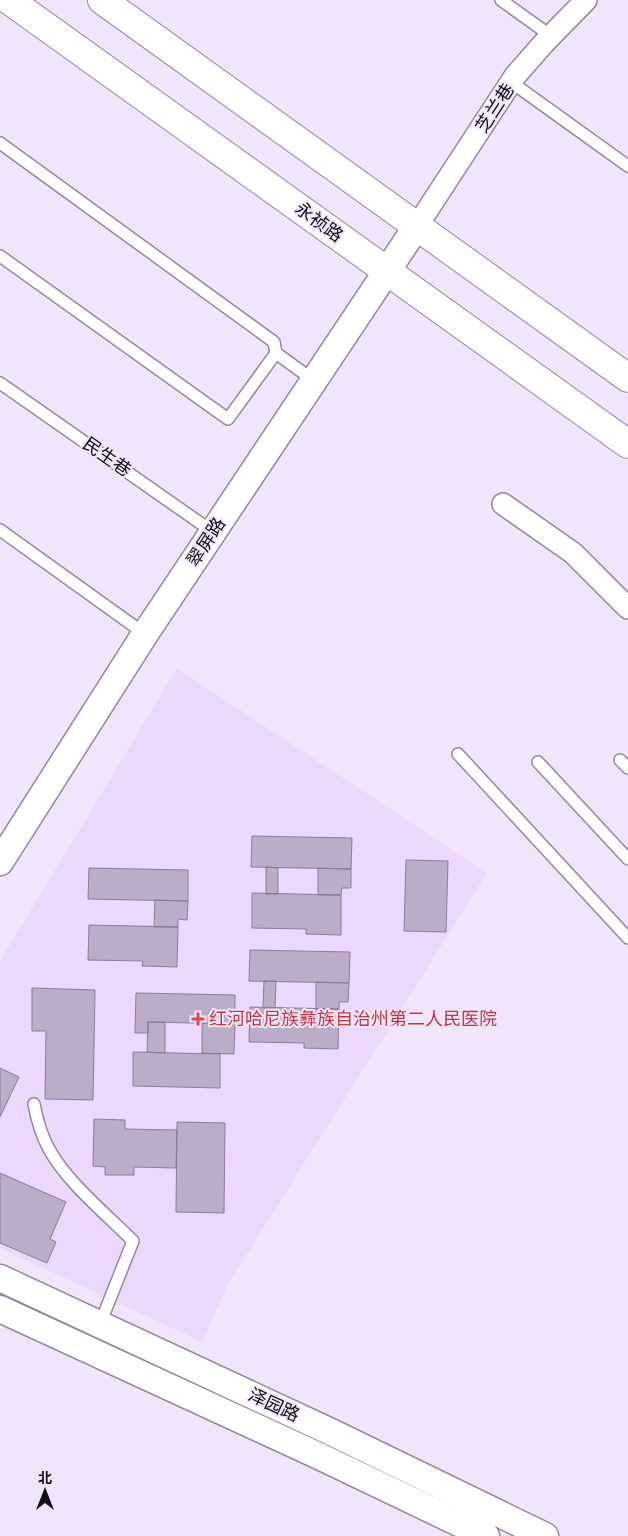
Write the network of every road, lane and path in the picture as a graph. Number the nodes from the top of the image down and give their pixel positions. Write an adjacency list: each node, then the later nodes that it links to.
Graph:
1 (9, 0): 11 (main road, 永祯路)
2 (102, 0): 9 (main road)
3 (501, 0): 5 (lane)
4 (586, 0): 5 (street, 芝兰巷)
5 (551, 36): 6 (street, 芝兰巷)
6 (511, 82): 8 (lane); 9 (street, 芝兰巷)
7 (0, 143): 12 (lane)
8 (628, 166)
9 (417, 226): 11 (street, 翠屏路); 13 (main road)
10 (0, 256): 12 (lane)
11 (386, 271): 14 (street, 翠屏路); 16 (main road, 永祯路)
12 (276, 353): 14 (lane)
13 (628, 378)
14 (313, 380): 19 (street, 翠屏路)
15 (0, 382): 19 (lane, 民生巷)
16 (628, 444)
17 (503, 504): 20 (street)
18 (0, 530): 21 (lane)
19 (213, 532): 21 (street, 翠屏路)
20 (628, 608)
21 (145, 634): 25 (street, 翠屏路)
22 (458, 754): 26 (lane)
23 (538, 762): 24 (lane)
24 (628, 860)
25 (0, 862)
26 (628, 938)
27 (34, 1104): 30 (lane)
28 (0, 1278): 30 (street, 泽园路)
29 (0, 1308): 31 (street, 泽园路)
30 (100, 1324): 32 (street, 泽园路)
31 (486, 1536)
32 (546, 1536)

